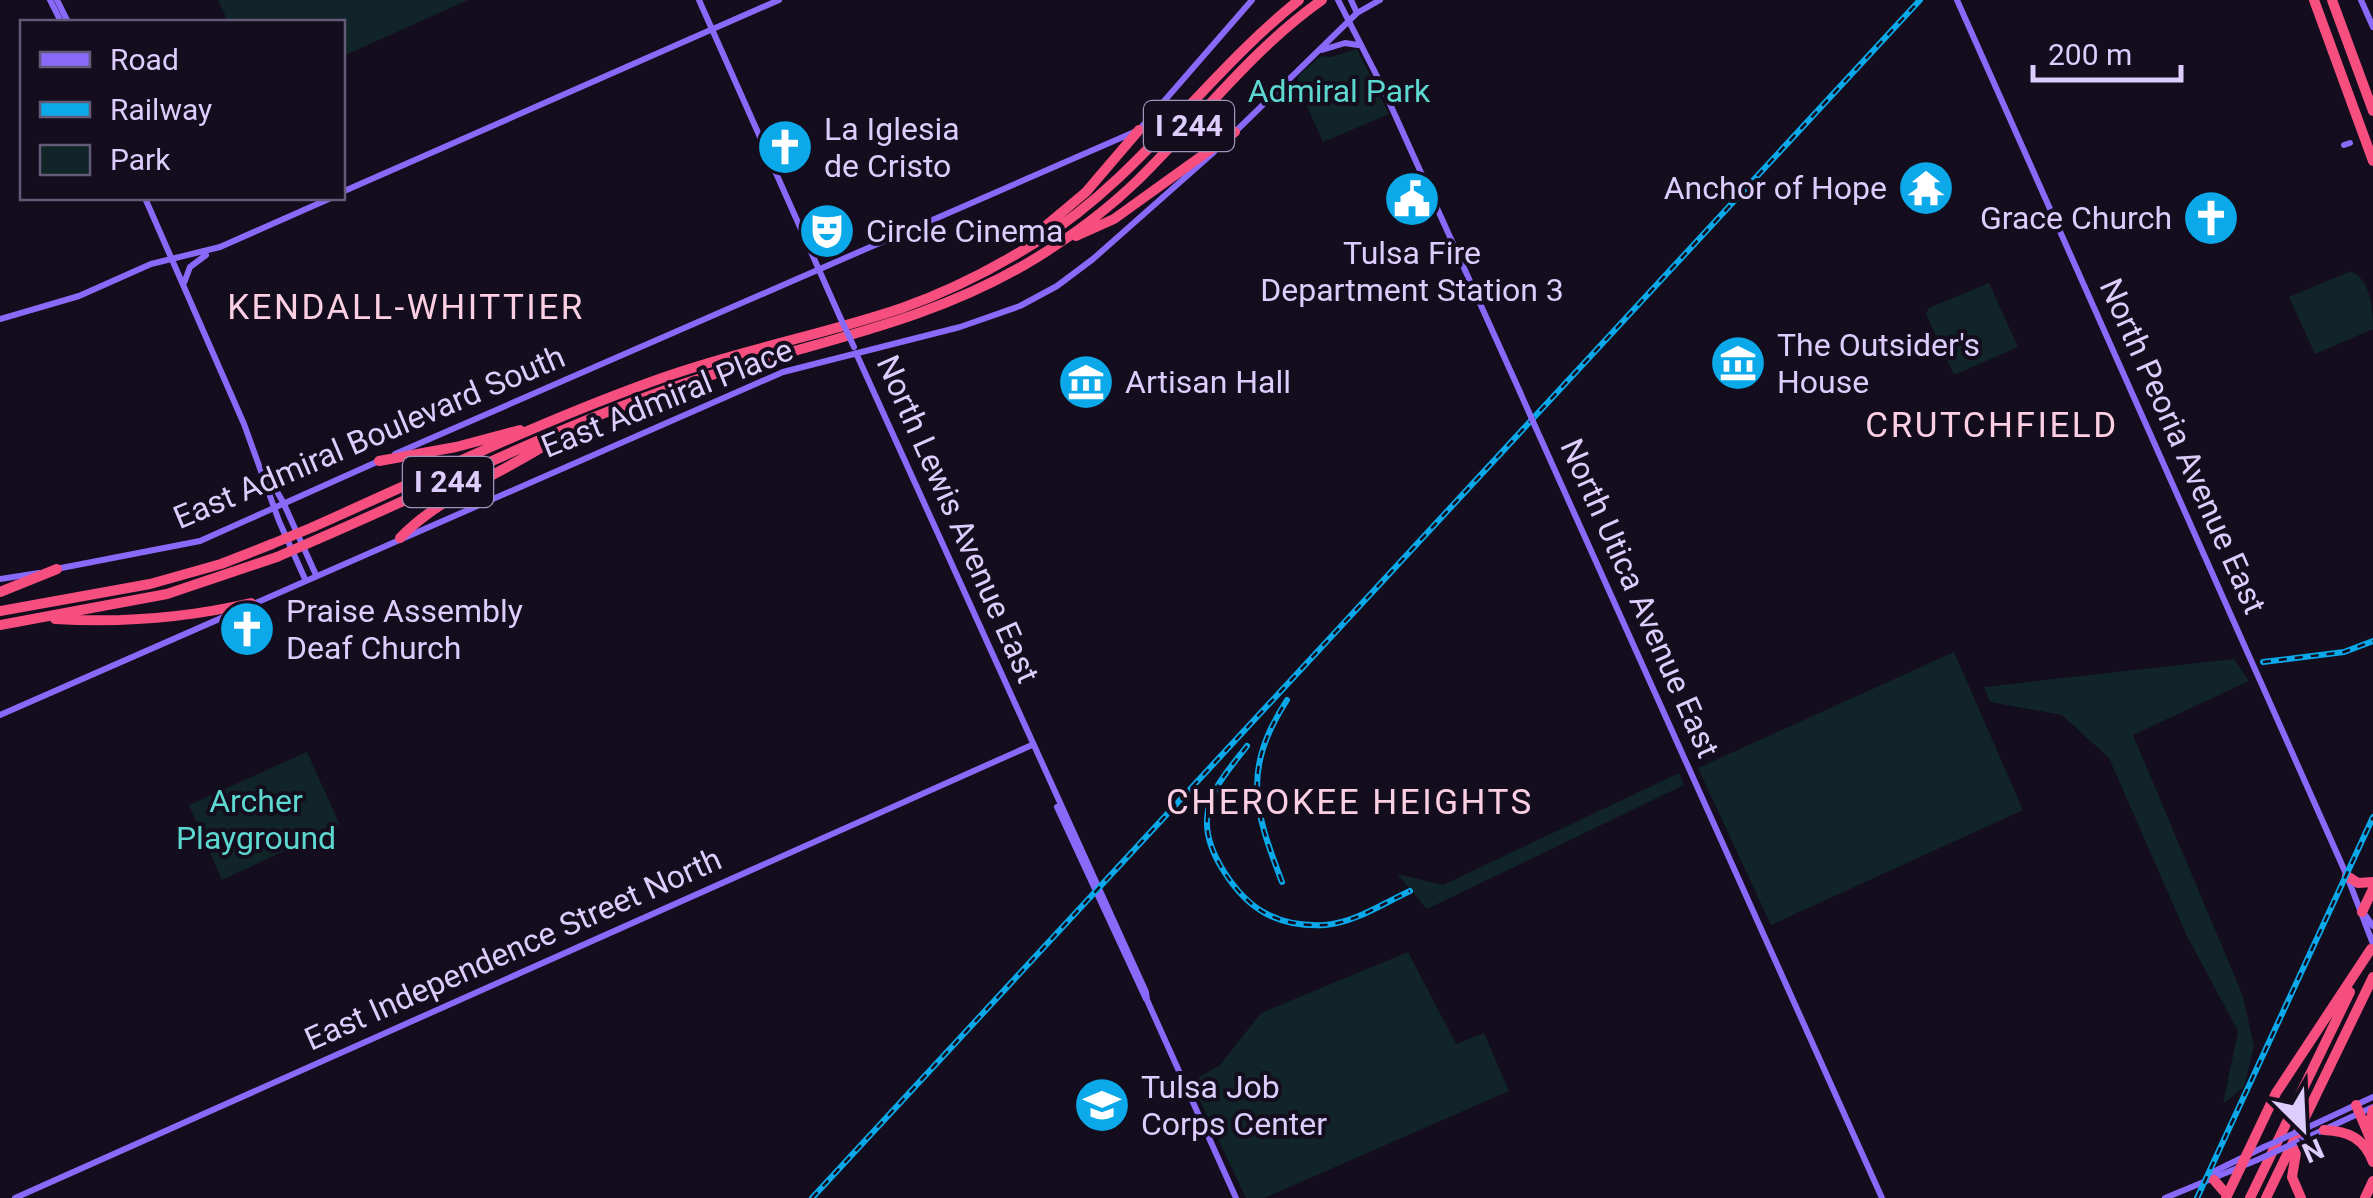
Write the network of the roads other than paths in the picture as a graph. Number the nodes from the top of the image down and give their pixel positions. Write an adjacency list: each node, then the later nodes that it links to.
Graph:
1 (699, 0): 16 (main road, North Lewis Avenue East)
2 (780, 0): 16 (main road)
3 (1252, 0): 20 (main road, East Admiral Boulevard South)
4 (1300, 0): 29 (highway, I 244)
5 (1322, 0): 27 (highway, I 244)
6 (1338, 0): 14 (main road, North Utica Avenue East)
7 (1380, 0): 13 (main road)
8 (1957, 0): 52 (main road, North Peoria Avenue East)
9 (2314, 0): 22 (highway)
10 (2332, 0): 19 (highway)
11 (2360, 0): 15 (main road)
12 (1352, 1): 13 (main road)
13 (1357, 13): 14 (main road)
14 (1348, 22): 17 (main road, North Utica Avenue East); 18 (main road, East Admiral Place)
15 (2373, 27)
16 (711, 28): 23 (main road); 30 (main road, North Lewis Avenue East)
17 (1359, 45): 18 (main road); 71 (main road, North Utica Avenue East, bridge)
18 (1318, 51): 21 (main road, East Admiral Place)
19 (2373, 111)
20 (1138, 130): 29 (highway); 30 (main road, East Admiral Boulevard South)
21 (1234, 132): 27 (highway); 33 (main road, East Admiral Place)
22 (2373, 161)
23 (345, 191)
24 (146, 200): 28 (main road)
25 (326, 200): 26 (main road)
26 (220, 247): 28 (main road); 31 (main road)
27 (1053, 247): 35 (highway, I 244)
28 (171, 259): 31 (main road); 32 (main road)
29 (998, 265): 34 (highway, I 244)
30 (820, 270): 33 (main road, North Lewis Avenue East, bridge); 36 (main road, East Admiral Boulevard South)
31 (184, 287): 37 (main road)
32 (0, 319)
33 (855, 350): 40 (main road, East Admiral Place); 51 (main road, North Lewis Avenue East)
34 (550, 424): 36 (highway); 47 (highway, I 244, bridge)
35 (579, 425): 40 (highway); 48 (highway, I 244, bridge)
36 (378, 461): 38 (main road, East Admiral Boulevard South)
37 (260, 464): 38 (main road); 39 (main road)
38 (283, 502): 39 (main road, East Admiral Boulevard South); 42 (main road)
39 (274, 507): 41 (main road, East Admiral Boulevard South); 43 (main road)
40 (400, 538): 42 (main road, East Admiral Place)
41 (56, 569): 44 (main road, East Admiral Boulevard South); 45 (highway)
42 (316, 575): 43 (main road, East Admiral Place)
43 (306, 579): 46 (main road, East Admiral Place)
44 (0, 580)
45 (0, 592)
46 (251, 603): 48 (highway); 50 (main road, East Admiral Place)
47 (0, 611)
48 (34, 617): 49 (highway, I 244)
49 (0, 625)
50 (0, 715)
51 (1032, 746): 69 (main road, East Independence Street North); 70 (main road, North Lewis Avenue East)
52 (2346, 876): 53 (highway); 54 (main road, North Peoria Avenue East)
53 (2373, 886): 54 (highway)
54 (2362, 912): 55 (main road, North Peoria Avenue East)
55 (2371, 927): 56 (main road, North Peoria Avenue East)
56 (2372, 946): 64 (highway); 73 (highway)
57 (2373, 977): 61 (highway)
58 (2373, 1097): 60 (main road)
59 (2373, 1108): 60 (main road); 62 (highway)
60 (2357, 1109): 61 (main road); 62 (highway)
61 (2314, 1125): 64 (main road, bridge); 64 (main road, bridge); 65 (highway); 74 (highway); 75 (highway)
62 (2368, 1132): 63 (highway)
63 (2373, 1144)
64 (2242, 1162): 66 (main road); 68 (highway)
65 (2373, 1162)
66 (2210, 1180): 68 (highway); 72 (main road)
67 (2373, 1180): 76 (highway)
68 (2227, 1197)
69 (15, 1198)
70 (1236, 1198)
71 (1882, 1198)
72 (2165, 1198)
73 (2250, 1198)
74 (2266, 1198)
75 (2301, 1198)
76 (2364, 1198)

